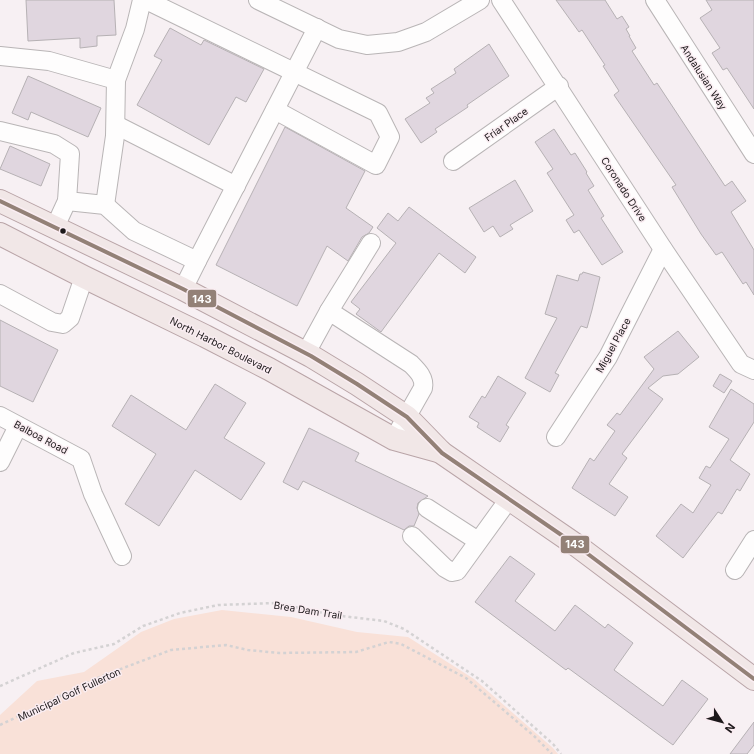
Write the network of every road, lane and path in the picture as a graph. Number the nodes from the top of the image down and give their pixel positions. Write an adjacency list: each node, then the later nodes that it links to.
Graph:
1 (142, 0): 10 (street)
2 (146, 0): 9 (street)
3 (258, 0): 7 (street)
4 (480, 0): 7 (street)
5 (501, 0): 11 (street, Coronado Drive)
6 (655, 0): 15 (street, Andalusian Way)
7 (316, 28): 9 (street)
8 (0, 56): 10 (street)
9 (295, 71): 12 (street); 12 (street)
10 (116, 80): 13 (street)
11 (559, 86): 16 (street, Friar Place); 24 (street, Coronado Drive)
12 (275, 110): 17 (street)
13 (116, 125): 17 (street); 20 (street)
14 (0, 131): 19 (street)
15 (754, 154)
16 (453, 161)
17 (236, 186): 25 (street)
18 (0, 201): 21 (main road, North Harbor Boulevard)
19 (67, 201): 20 (street); 21 (street)
20 (105, 205): 25 (street)
21 (55, 227): 27 (main road, North Harbor Boulevard)
22 (0, 234): 26 (main road, North Harbor Boulevard)
23 (371, 243): 29 (street)
24 (663, 249): 31 (street, Coronado Drive); 35 (street, Miguel Place)
25 (197, 261): 27 (street)
26 (84, 277): 28 (street); 36 (main road, North Harbor Boulevard)
27 (183, 289): 30 (main road, North Harbor Boulevard)
28 (0, 294)
29 (329, 311): 30 (street); 33 (street)
30 (306, 353): 33 (main road, North Harbor Boulevard)
31 (754, 370)
32 (0, 416): 34 (street, Balboa Road)
33 (407, 417): 36 (street); 37 (main road, North Harbor Boulevard)
34 (18, 426): 38 (street); 44 (street, Balboa Road)
35 (556, 437)
36 (394, 439): 37 (main road, North Harbor Boulevard)
37 (442, 453): 39 (main road, North Harbor Boulevard)
38 (0, 462)
39 (509, 498): 43 (street); 46 (main road, North Harbor Boulevard)
40 (427, 508): 43 (street)
41 (412, 536): 43 (street)
42 (754, 540): 45 (street)
43 (478, 542)
44 (122, 556)
45 (735, 570)
46 (754, 679)
47 (0, 686): 50 (path, Brea Dam Trail)
48 (0, 725): 49 (path, Municipal Golf Fullerton)
49 (552, 754)
50 (561, 754)

